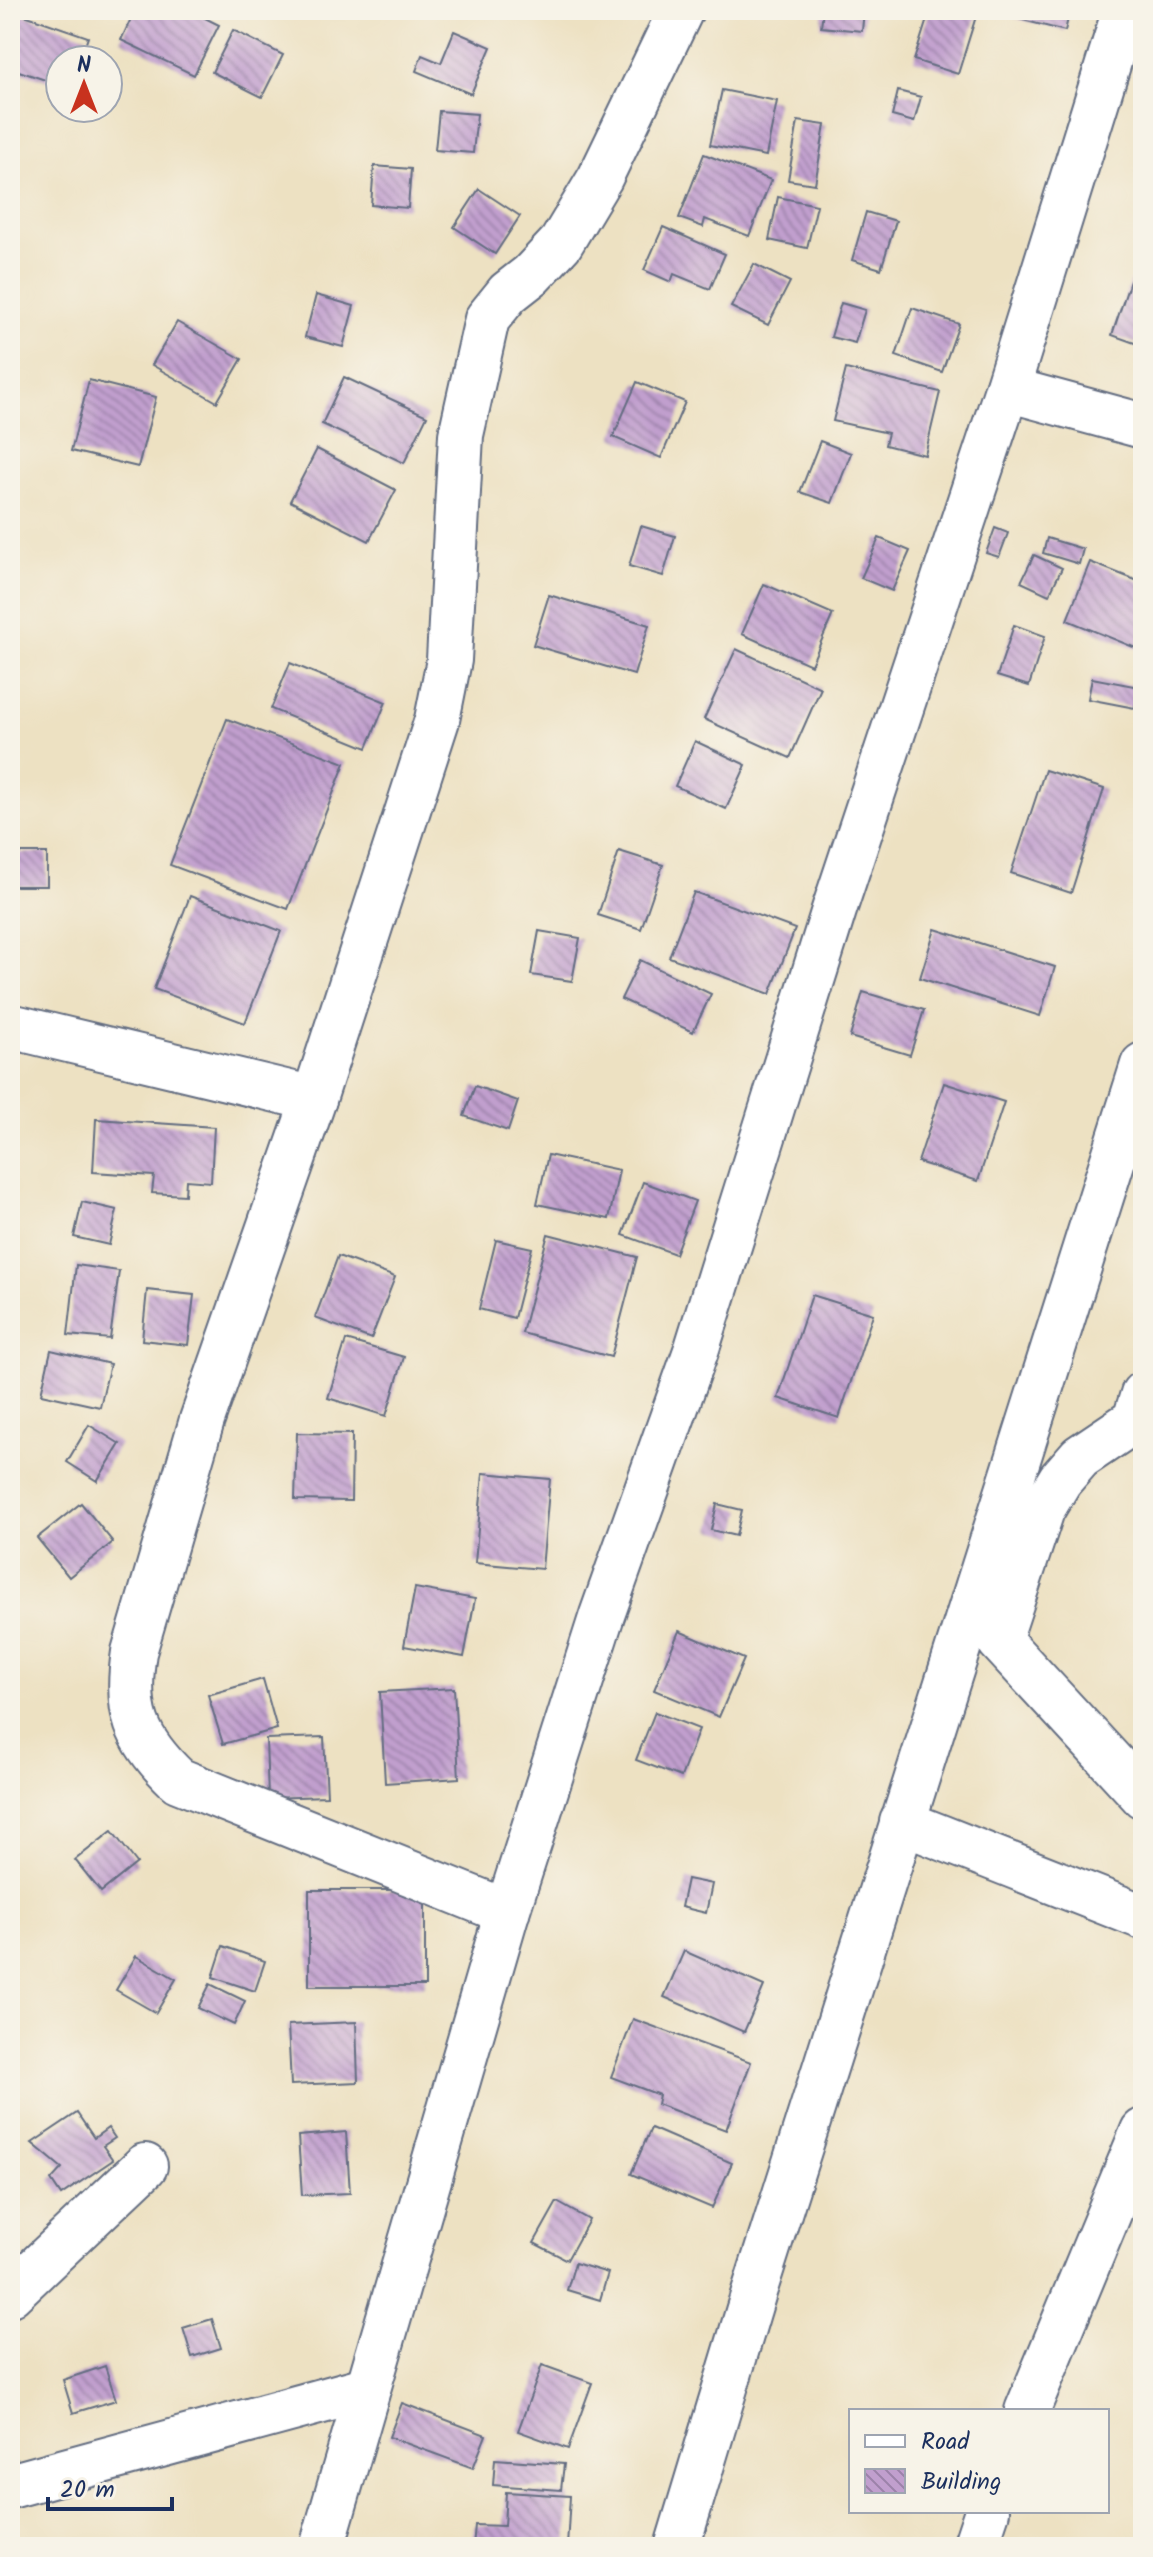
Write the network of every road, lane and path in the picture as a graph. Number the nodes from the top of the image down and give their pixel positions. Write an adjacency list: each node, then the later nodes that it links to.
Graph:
1 (681, 10): 7 (street)
2 (1125, 10): 3 (street)
3 (1007, 389): 4 (street); 12 (street)
4 (1143, 426)
5 (10, 1026): 7 (street)
6 (1143, 1065): 9 (street)
7 (314, 1099): 12 (street)
8 (1143, 1394): 9 (street)
9 (1024, 1502): 10 (street); 11 (street)
10 (1143, 1796)
11 (902, 1822): 13 (street); 22 (street)
12 (507, 1912): 17 (street)
13 (1143, 1917)
14 (1143, 2131): 18 (street)
15 (145, 2166): 16 (street)
16 (10, 2294)
17 (366, 2389): 19 (street); 21 (street)
18 (1028, 2409)
19 (10, 2486)
20 (986, 2513): 23 (street)
21 (322, 2547)
22 (677, 2547)
23 (975, 2547)

